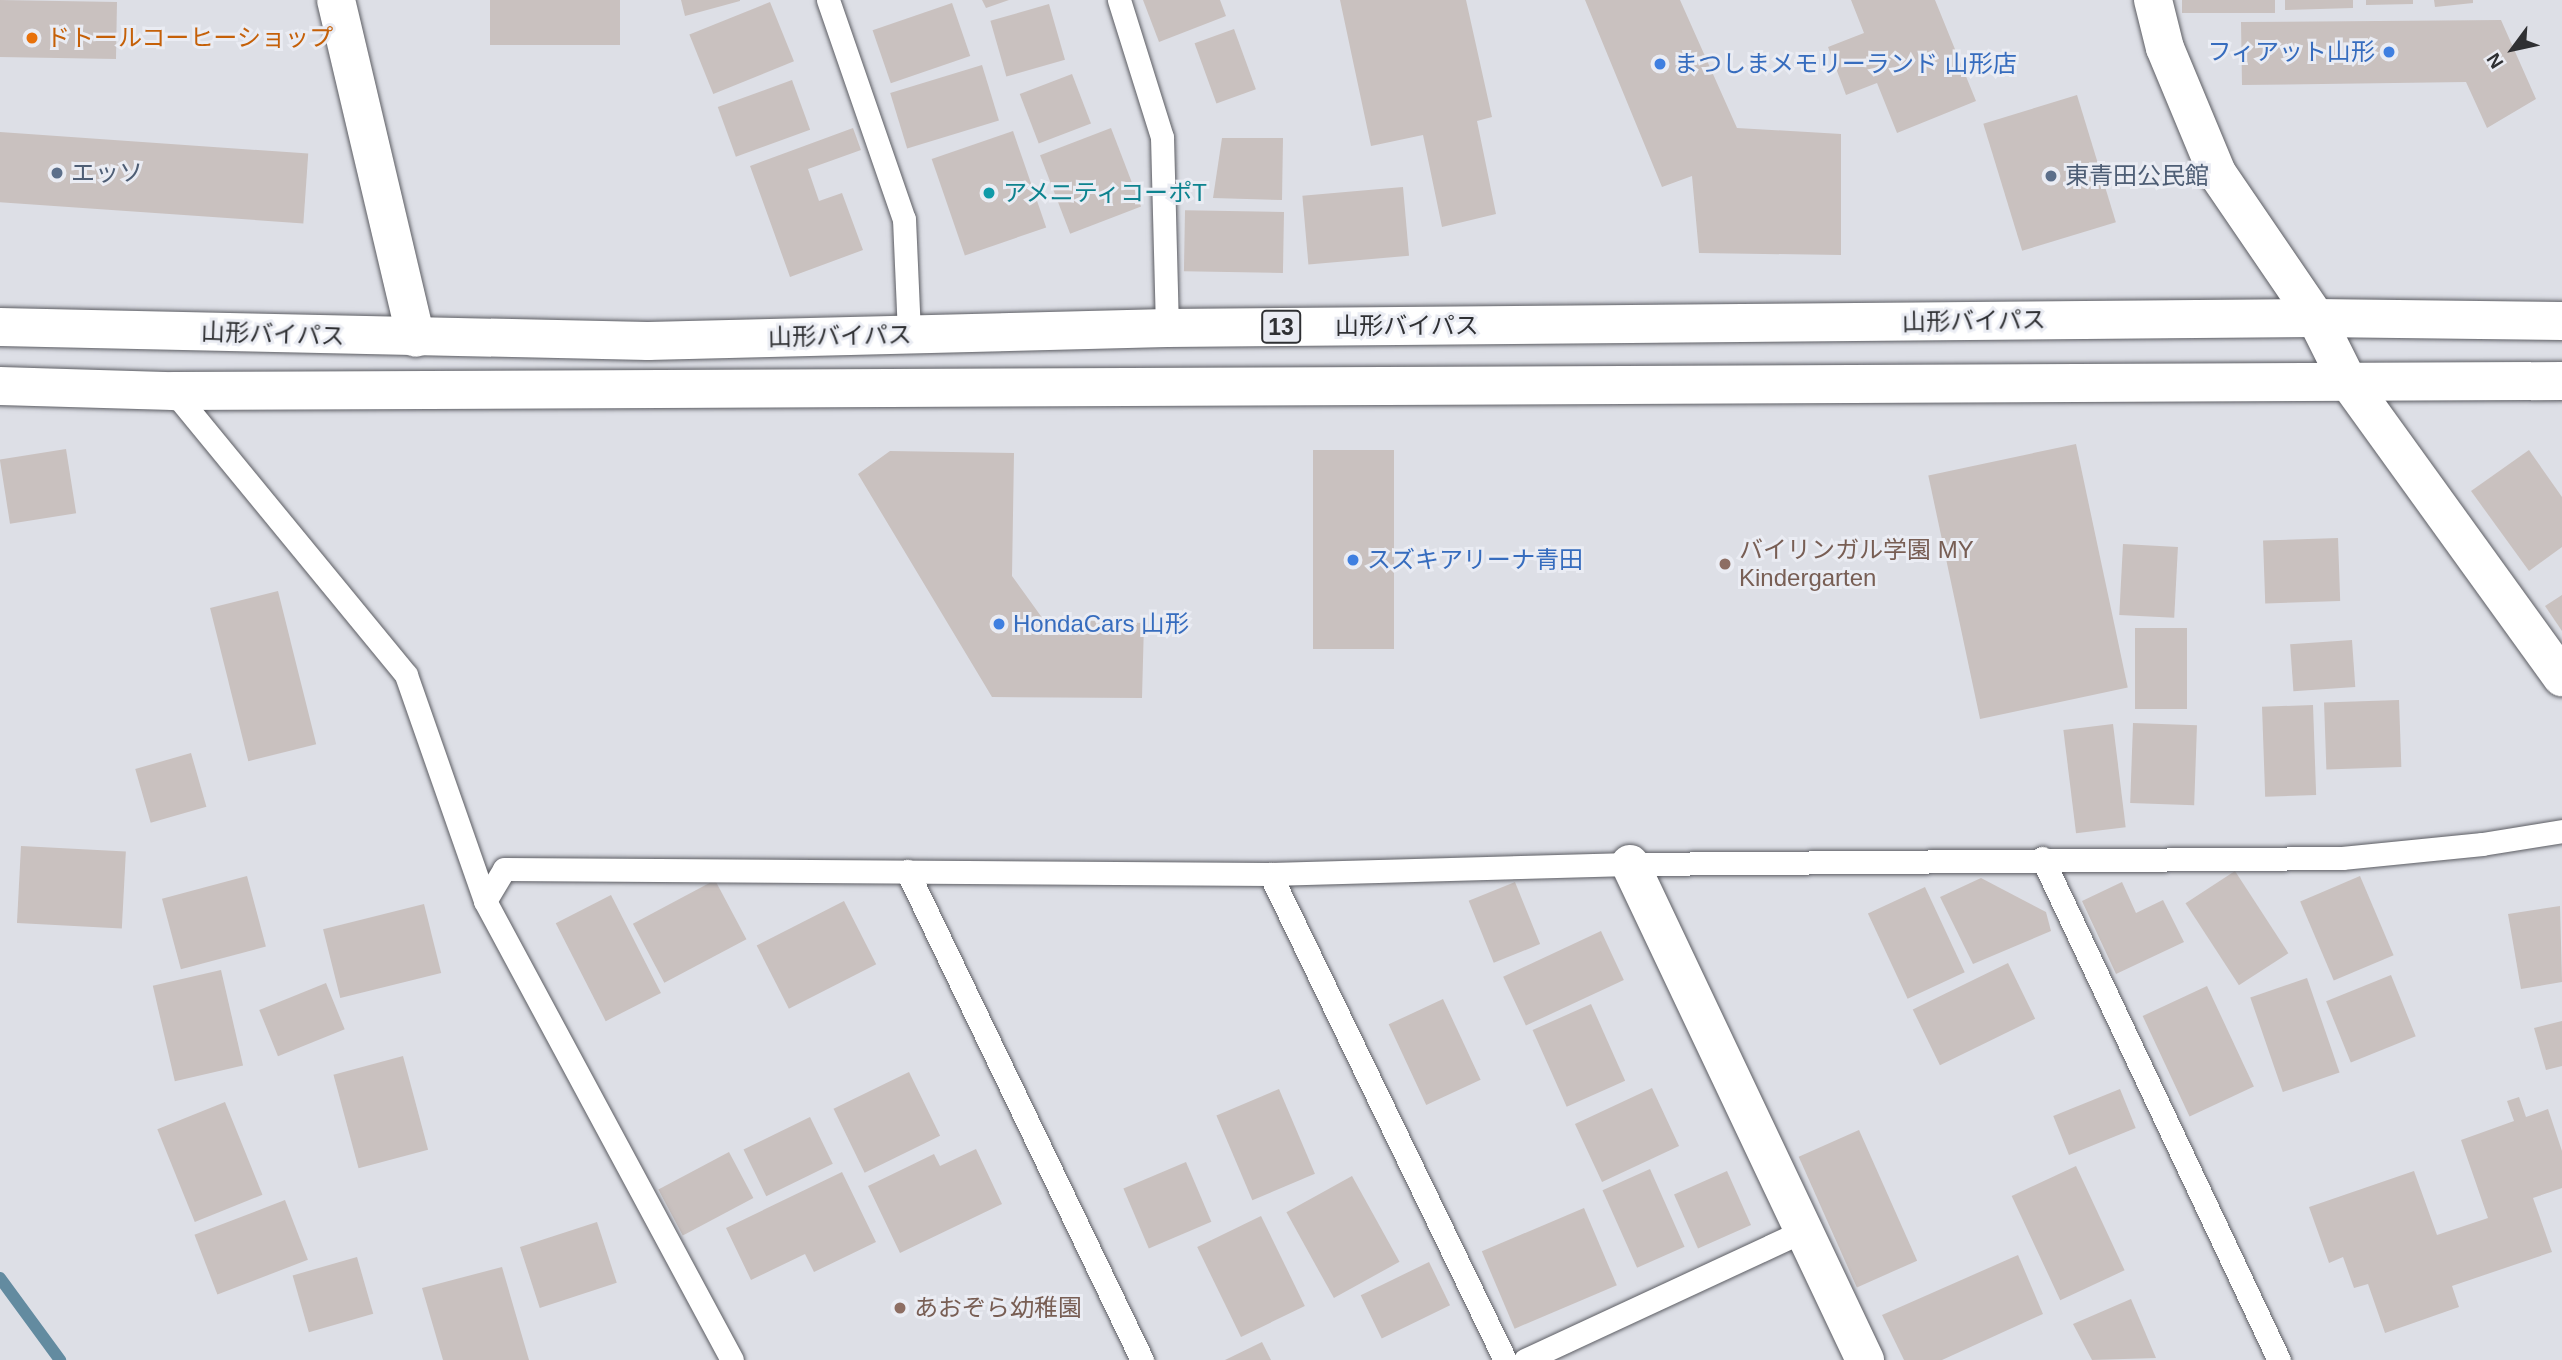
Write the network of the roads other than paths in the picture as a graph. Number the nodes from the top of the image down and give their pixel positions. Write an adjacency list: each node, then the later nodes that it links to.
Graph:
1 (336, 0): 10 (main road)
2 (828, 0): 9 (lane)
3 (1119, 0): 8 (lane)
4 (2153, 0): 5 (main road)
5 (2316, 318): 6 (main road, 山形バイパス / 13); 8 (main road, 山形バイパス / 13); 11 (main road)
6 (2562, 321)
7 (0, 327): 10 (main road, 山形バイパス / 13)
8 (1167, 328): 9 (main road, 山形バイパス / 13)
9 (909, 334): 10 (main road, 山形バイパス / 13)
10 (416, 338)
11 (2346, 378): 12 (main road, 山形バイパス); 14 (main road, 山形バイパス); 15 (main road)
12 (2562, 381)
13 (0, 386): 14 (main road, 山形バイパス)
14 (173, 391): 21 (lane)
15 (2562, 677)
16 (2562, 831): 17 (lane)
17 (2042, 858): 18 (lane); 28 (lane)
18 (1630, 864): 20 (lane); 22 (main road)
19 (907, 870): 20 (lane); 21 (lane); 24 (lane)
20 (1270, 874): 25 (lane)
21 (485, 901): 23 (lane)
22 (1803, 1231): 26 (lane); 27 (main road)
23 (732, 1360)
24 (1142, 1360)
25 (1505, 1360)
26 (1525, 1360)
27 (1865, 1360)
28 (2279, 1360)

